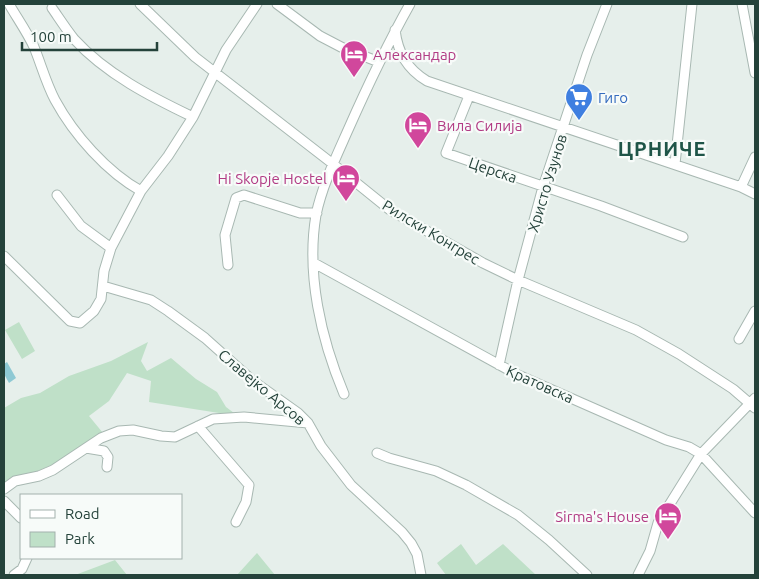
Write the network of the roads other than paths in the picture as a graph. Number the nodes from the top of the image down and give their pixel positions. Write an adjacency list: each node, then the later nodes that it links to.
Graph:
1 (9, 4): 22 (street)
2 (140, 4): 12 (street, Рилски Конгрес)
3 (257, 4): 12 (street)
4 (277, 4): 11 (street)
5 (410, 4): 10 (street)
6 (607, 4): 16 (street, Христо Узунов)
7 (692, 4): 19 (street)
8 (742, 4): 13 (street)
9 (52, 8): 15 (street)
10 (395, 30): 11 (street); 14 (street)
11 (379, 62): 18 (street)
12 (215, 73): 15 (street); 18 (street, Рилски Конгрес)
13 (755, 73)
14 (469, 96): 16 (street); 20 (street, Церска)
15 (193, 117): 22 (street)
16 (564, 127): 19 (street); 20 (street, Христо Узунов)
17 (755, 157): 21 (street)
18 (333, 164): 25 (street); 31 (street, Рилски Конгрес)
19 (674, 164): 21 (street)
20 (543, 187): 26 (street, Церска); 31 (street, Христо Узунов)
21 (741, 187): 23 (street)
22 (141, 192): 27 (street)
23 (755, 194)
24 (57, 195): 27 (street)
25 (317, 214): 29 (street); 30 (street)
26 (683, 237)
27 (111, 248): 32 (street)
28 (4, 256): 32 (street)
29 (314, 263): 35 (street, Кратовска); 36 (street)
30 (228, 265)
31 (518, 280): 35 (street, Христо Узунов); 37 (street, Рилски Конгрес)
32 (103, 286): 38 (street, Славејко Арсов)
33 (755, 311): 34 (street)
34 (739, 340)
35 (499, 365): 42 (street, Кратовска)
36 (344, 394)
37 (753, 403): 42 (street)
38 (308, 424): 39 (street); 51 (street, Славејко Арсов)
39 (198, 426): 40 (street); 48 (street)
40 (86, 448): 43 (street); 44 (street)
41 (377, 453): 52 (street)
42 (701, 454): 46 (street, Кратовска); 53 (street)
43 (107, 467)
44 (4, 490)
45 (4, 501): 47 (street)
46 (755, 513)
47 (20, 517)
48 (236, 522)
49 (26, 559): 50 (street)
50 (14, 575)
51 (420, 575)
52 (587, 575)
53 (638, 575)

